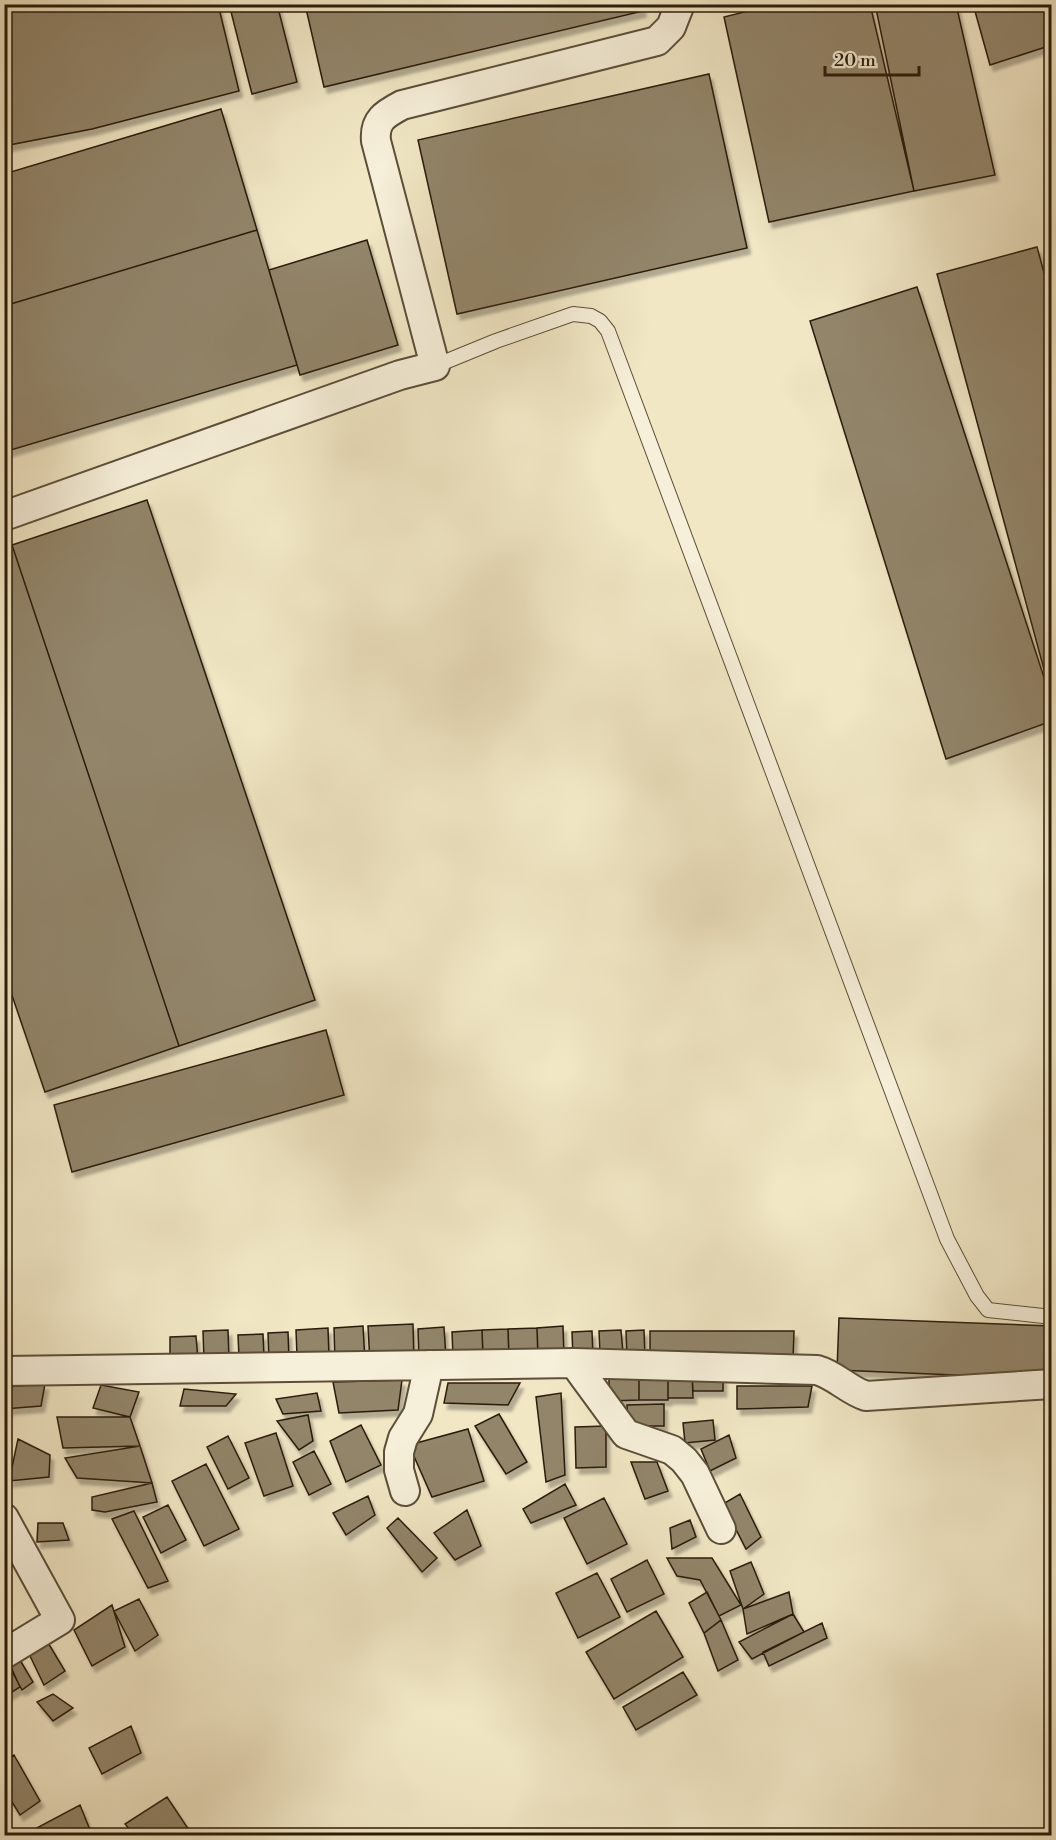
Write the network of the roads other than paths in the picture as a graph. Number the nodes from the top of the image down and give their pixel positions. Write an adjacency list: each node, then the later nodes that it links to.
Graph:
1 (680, 4): 2 (street)
2 (435, 366): 3 (street); 4 (lane)
3 (4, 516)
4 (1052, 1317)
5 (574, 1363): 6 (street); 8 (street); 11 (street)
6 (429, 1365): 7 (street); 9 (street)
7 (4, 1371)
8 (1052, 1384)
9 (405, 1491)
10 (4, 1518): 12 (street)
11 (721, 1529)
12 (4, 1654)

